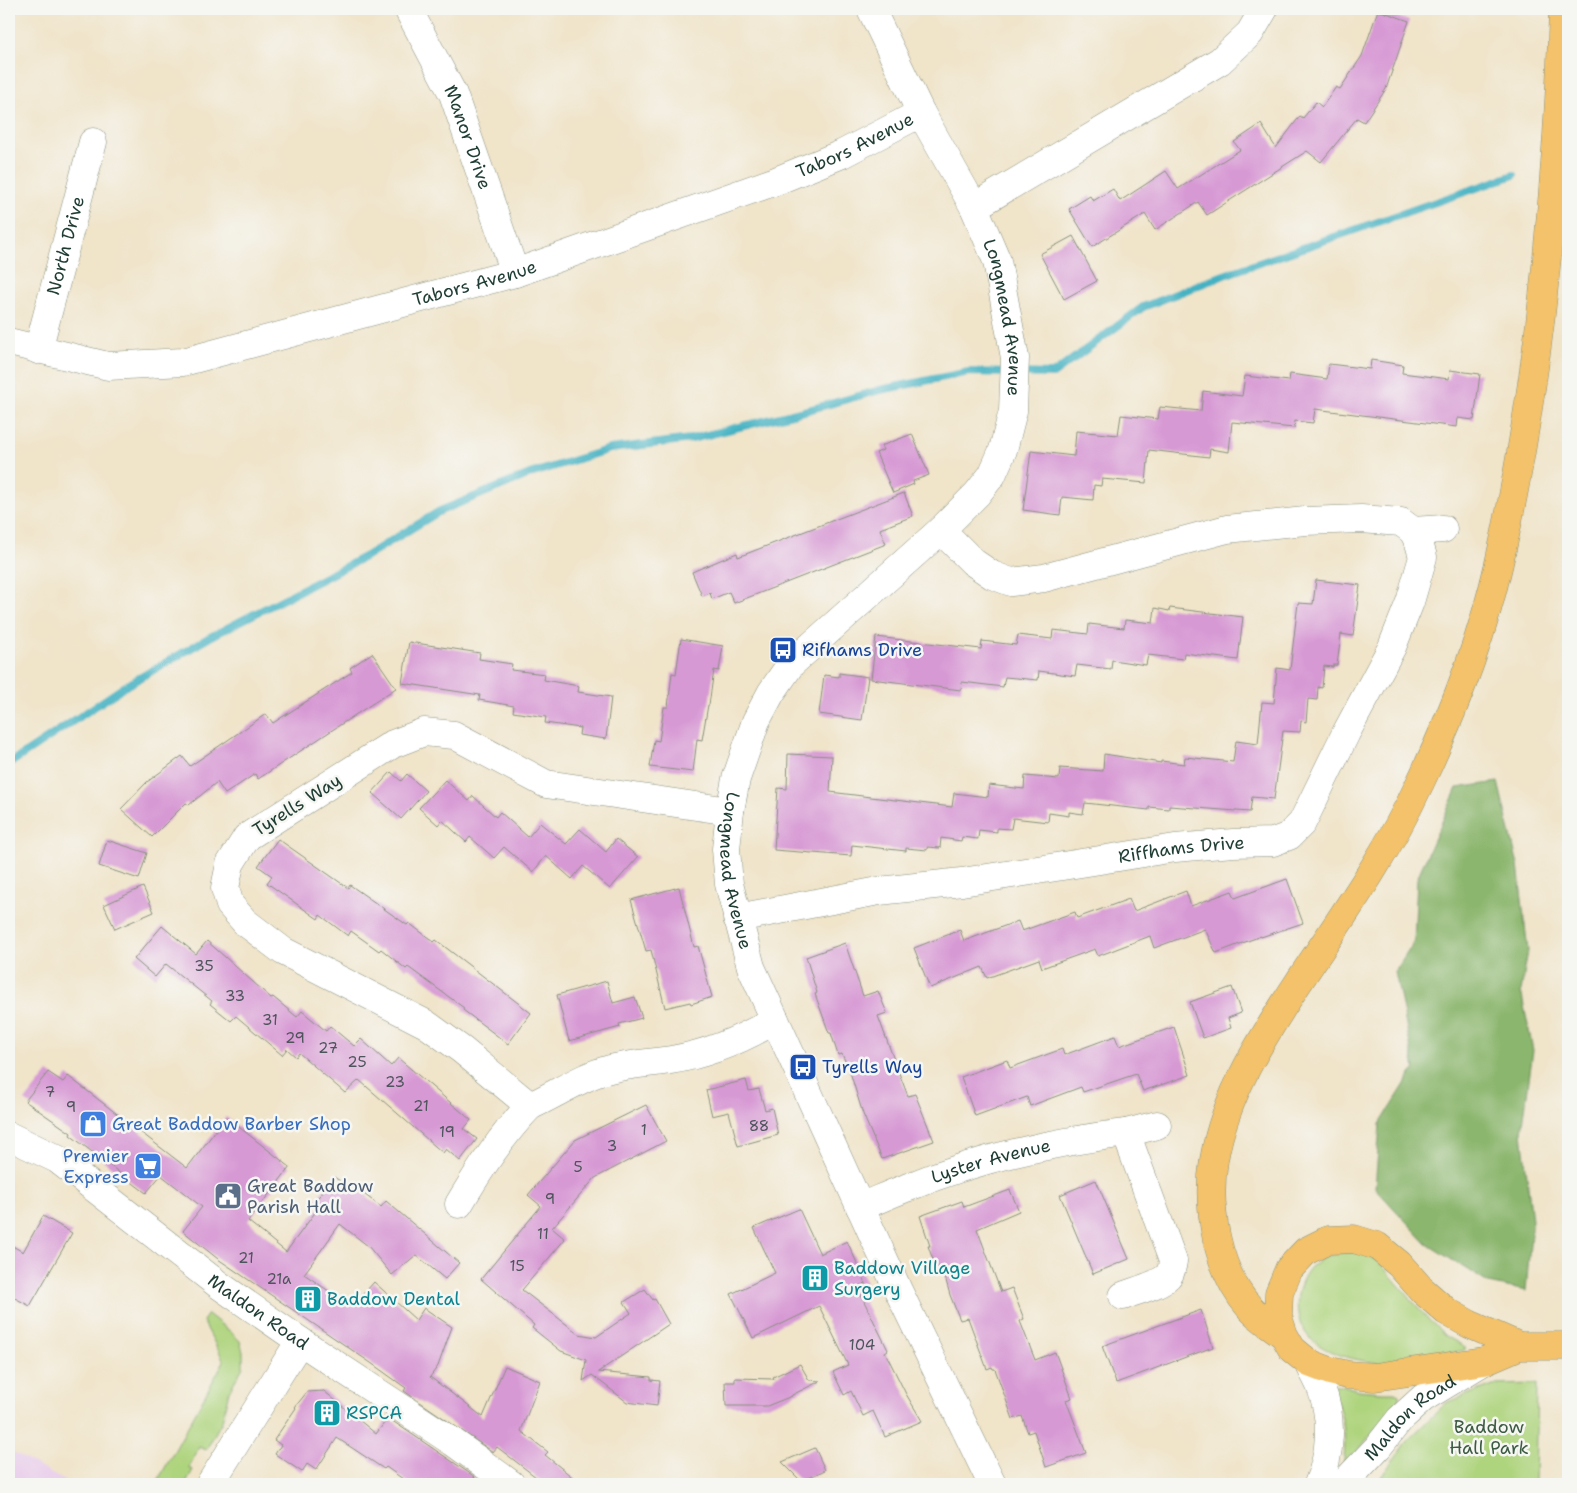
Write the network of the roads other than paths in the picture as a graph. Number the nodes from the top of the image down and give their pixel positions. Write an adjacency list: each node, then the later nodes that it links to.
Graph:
1 (408, 9): 8 (street, Manor Drive)
2 (871, 9): 5 (street, Longmead Avenue)
3 (1264, 9): 7 (street)
4 (1563, 9): 24 (main road)
5 (921, 113): 7 (street, Longmead Avenue); 8 (street, Tabors Avenue)
6 (93, 142): 10 (street, North Drive)
7 (974, 207): 12 (street, Longmead Avenue)
8 (515, 273): 10 (street, Tabors Avenue)
9 (9, 342): 10 (street, Tabors Avenue)
10 (38, 350)
11 (1443, 529): 13 (street)
12 (942, 530): 13 (street); 14 (street, Longmead Avenue)
13 (1413, 530): 15 (street, Riffhams Drive)
14 (730, 811): 15 (street, Longmead Avenue); 17 (street, Tyrells Way)
15 (737, 918): 16 (street, Longmead Avenue)
16 (775, 1020): 17 (street); 22 (street, Longmead Avenue)
17 (530, 1106): 21 (street)
18 (1157, 1125): 19 (street, Lyster Avenue)
19 (1126, 1133): 22 (street, Lyster Avenue); 23 (street)
20 (9, 1136): 25 (street, Maldon Road)
21 (459, 1204)
22 (860, 1207): 32 (street, Longmead Avenue)
23 (1123, 1296)
24 (1284, 1335): 26 (main road, Maldon Road); 29 (main road, Maldon Road)
25 (300, 1341): 30 (street); 31 (street, Maldon Road)
26 (1519, 1346): 27 (main road, Maldon Road); 28 (main road, Maldon Road)
27 (1568, 1346)
28 (1484, 1360): 29 (main road, Maldon Road); 34 (street, Maldon Road)
29 (1309, 1363): 33 (street, Maldon Road)
30 (210, 1484)
31 (511, 1484)
32 (992, 1484)
33 (1318, 1484)
34 (1342, 1484)

